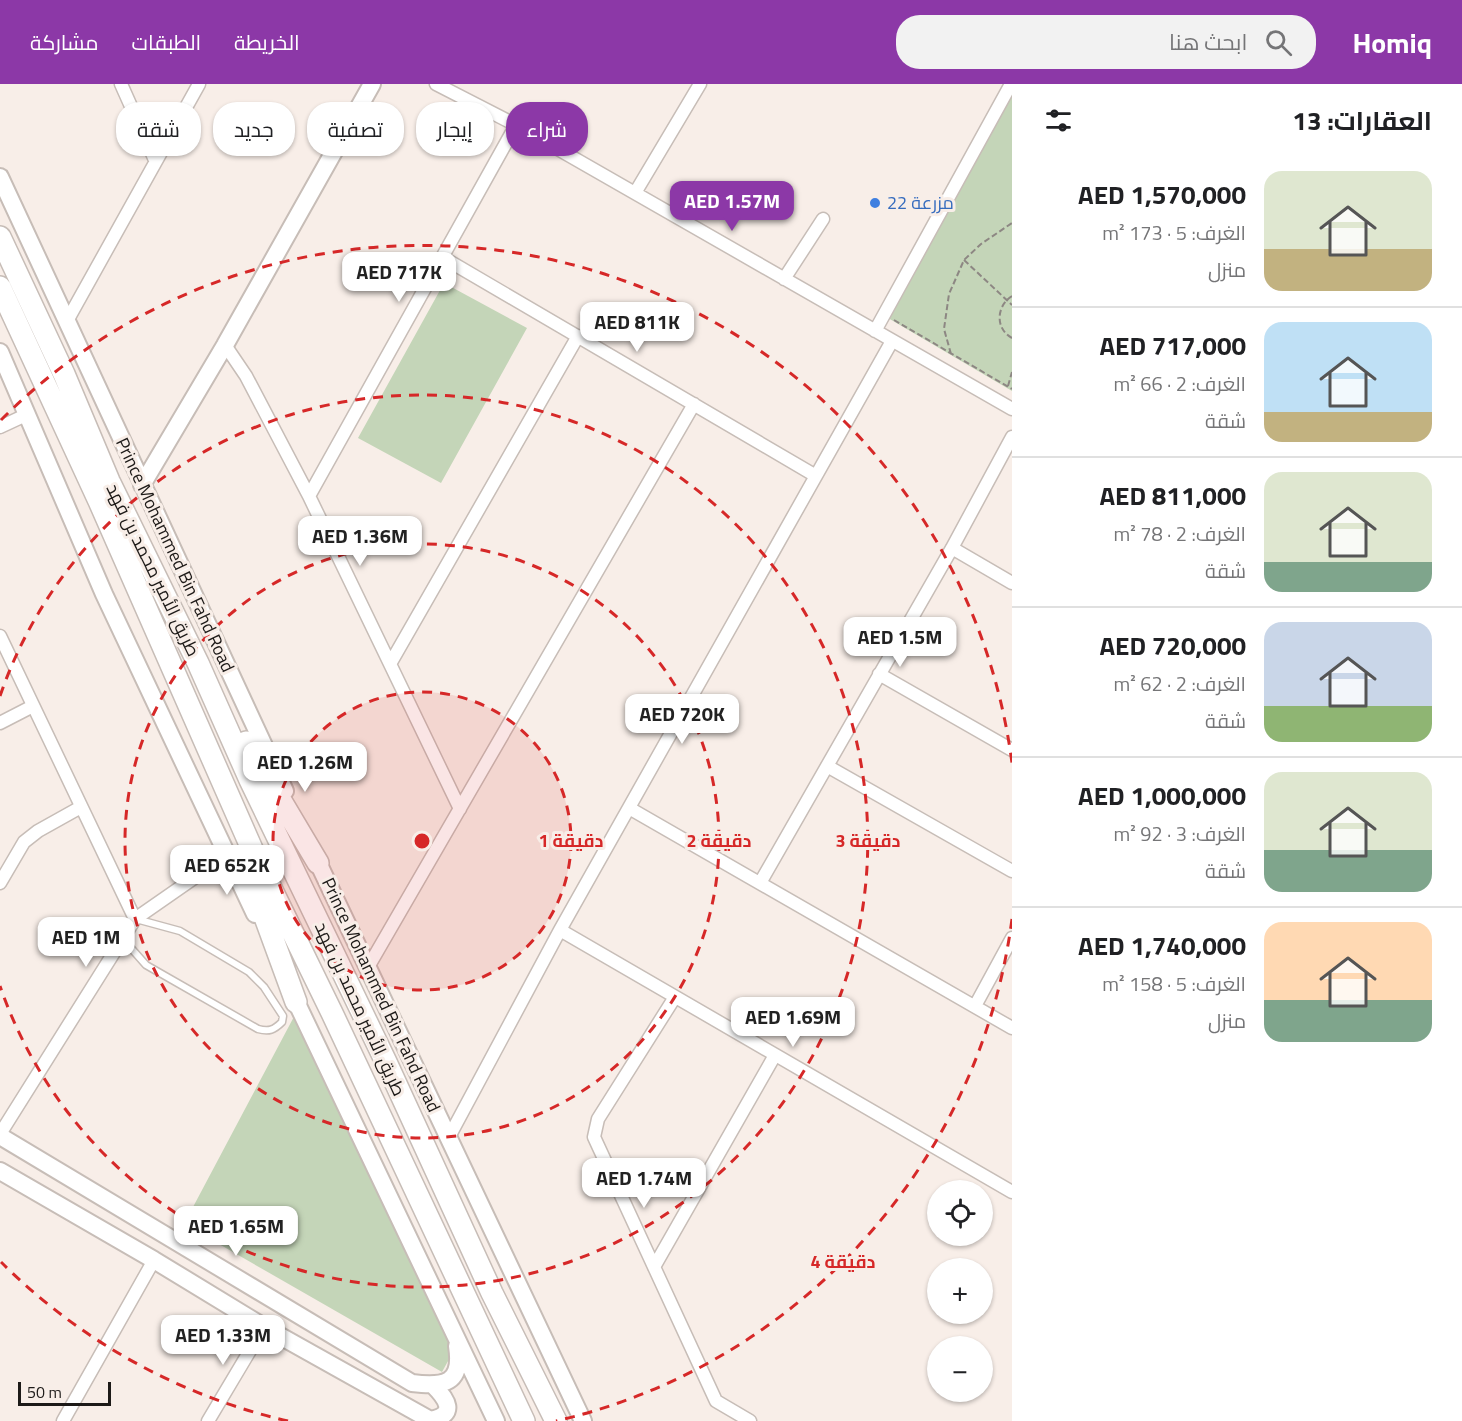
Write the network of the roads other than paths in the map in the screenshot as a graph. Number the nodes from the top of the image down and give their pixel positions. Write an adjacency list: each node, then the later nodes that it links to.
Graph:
1 (121, 84): 10 (street)
2 (199, 84): 10 (street)
3 (372, 84): 22 (main road)
4 (436, 84): 7 (street)
5 (700, 84): 12 (street)
6 (1011, 84): 19 (street)
7 (506, 120)
8 (506, 143): 15 (street)
9 (570, 156): 12 (street)
10 (155, 160): 18 (street)
11 (0, 177): 18 (main road, Prince Mohammed Bin Fahd Road)
12 (635, 193): 16 (street)
13 (823, 219): 16 (street)
14 (0, 237): 35 (highway, طريق الأمير محمد بن فهد)
15 (442, 257): 20 (street); 31 (street)
16 (784, 279): 19 (street)
17 (0, 287): 38 (highway, طريق الأمير محمد بن فهد)
18 (67, 321): 30 (main road, Prince Mohammed Bin Fahd Road)
19 (875, 331): 21 (street)
20 (578, 336): 24 (street); 36 (street)
21 (892, 341): 25 (street); 29 (street)
22 (225, 345): 30 (main road); 31 (street)
23 (0, 352): 26 (main road)
24 (694, 404): 29 (street); 45 (street)
25 (1012, 409)
26 (28, 414): 27 (street); 46 (main road)
27 (0, 427)
28 (1012, 437): 32 (street)
29 (816, 476): 44 (street)
30 (142, 485): 47 (main road, Prince Mohammed Bin Fahd Road)
31 (309, 496): 36 (street)
32 (952, 548): 33 (street); 37 (street)
33 (1012, 583)
34 (0, 636): 39 (street)
35 (198, 663): 47 (highway); 75 (highway, طريق الأمير محمد بن فهد)
36 (390, 664): 45 (street)
37 (879, 674): 41 (street); 42 (street)
38 (184, 693): 57 (highway); 74 (highway, طريق الأمير محمد بن فهد)
39 (33, 706): 40 (street); 43 (street)
40 (0, 723)
41 (1012, 750)
42 (827, 766): 48 (street); 50 (street)
43 (81, 807): 49 (street); 51 (street)
44 (629, 808): 50 (street); 52 (street)
45 (460, 809): 55 (street)
46 (227, 855): 51 (street); 57 (main road)
47 (318, 862): 55 (main road, Prince Mohammed Bin Fahd Road)
48 (1012, 871)
49 (0, 883)
50 (760, 883): 58 (street)
51 (135, 919): 53 (street); 53 (lane)
52 (560, 930): 56 (street); 62 (street)
53 (122, 938): 61 (street)
54 (1012, 938): 58 (street)
55 (367, 969): 62 (main road, Prince Mohammed Bin Fahd Road)
56 (675, 997): 60 (street); 66 (street)
57 (296, 1002): 68 (main road)
58 (975, 1006): 59 (street)
59 (1012, 1028)
60 (775, 1055): 64 (street); 66 (street)
61 (0, 1135): 69 (main road)
62 (449, 1137): 76 (main road, Prince Mohammed Bin Fahd Road)
63 (0, 1172): 65 (main road)
64 (1012, 1192)
65 (154, 1260): 67 (main road); 70 (street)
66 (654, 1267): 77 (street)
67 (264, 1327): 71 (street); 72 (main road)
68 (455, 1333): 69 (main road); 73 (main road)
69 (433, 1385): 72 (main road)
70 (63, 1421)
71 (208, 1421)
72 (431, 1421)
73 (496, 1421)
74 (525, 1421)
75 (556, 1421)
76 (583, 1421)
77 (750, 1421)

